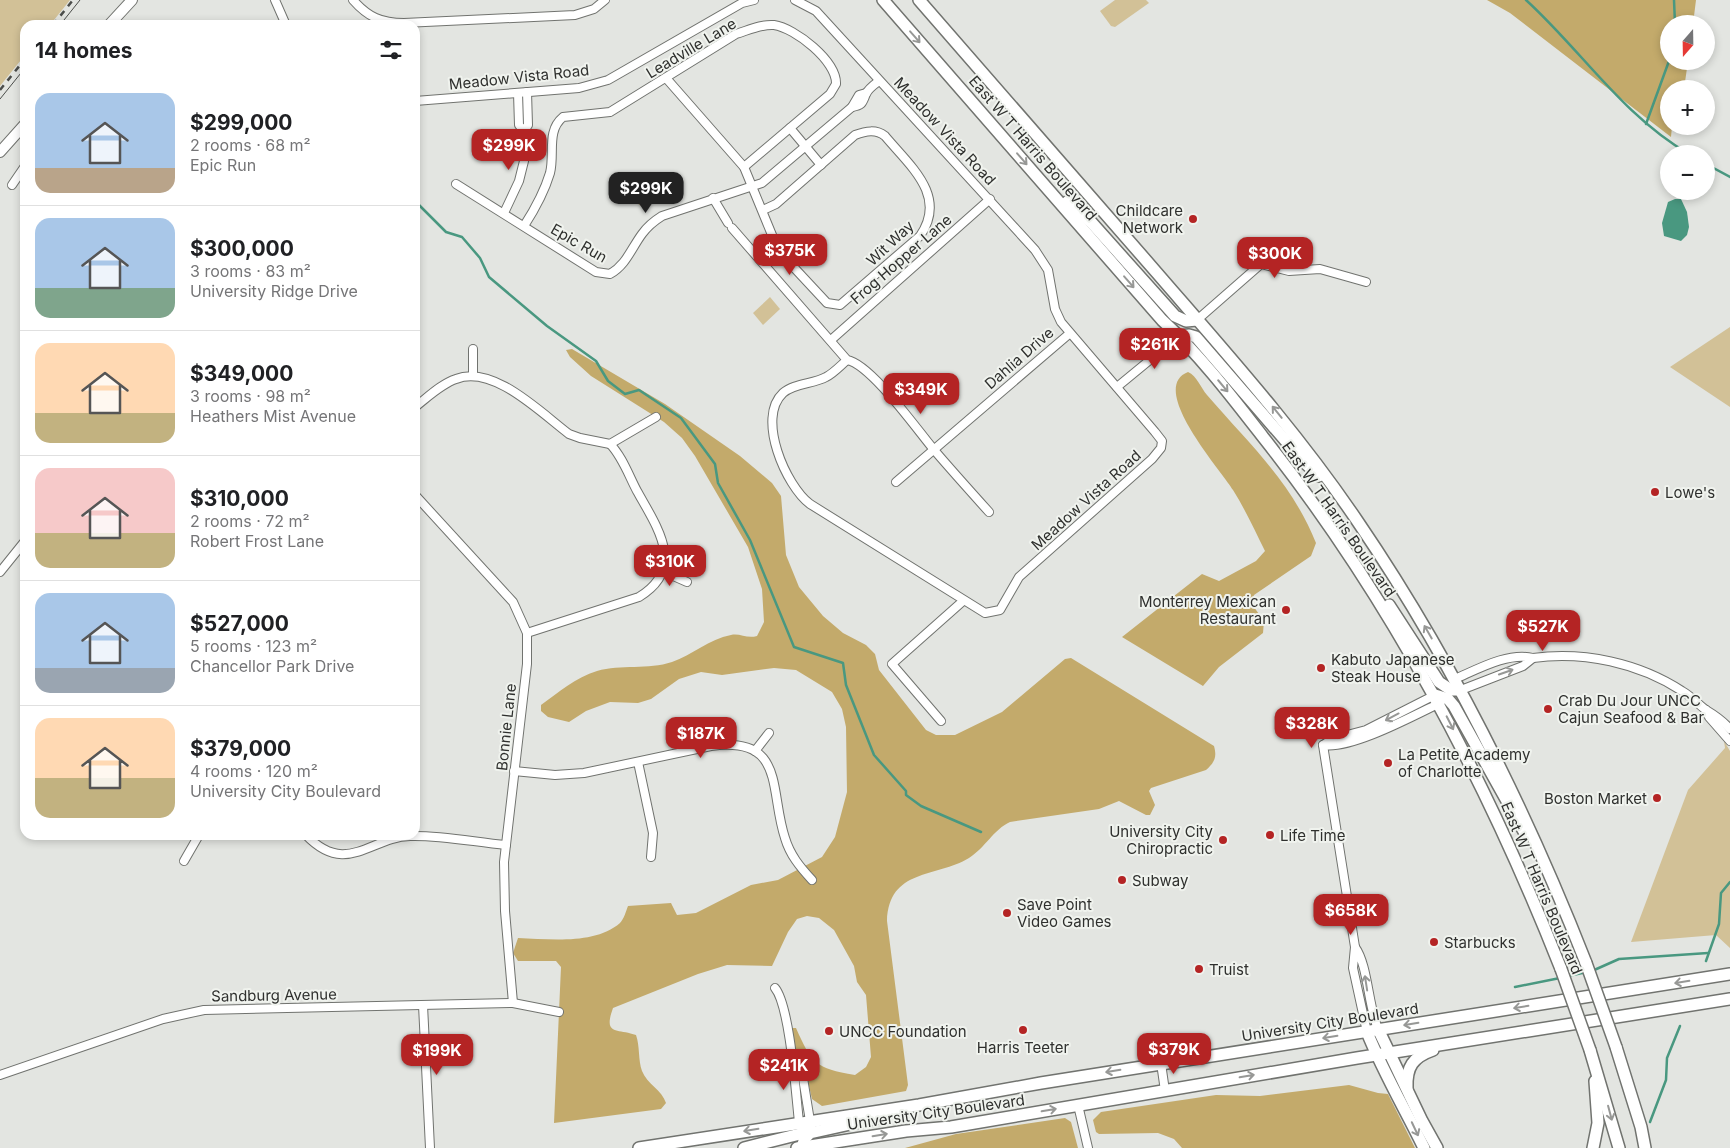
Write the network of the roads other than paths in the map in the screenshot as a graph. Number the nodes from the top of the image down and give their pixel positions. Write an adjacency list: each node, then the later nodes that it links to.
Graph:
1 (132, 0): 9 (street)
2 (275, 0): 10 (street)
3 (353, 0): 11 (street)
4 (605, 0): 12 (street)
5 (754, 0): 15 (street, Meadow Vista Road)
6 (796, 0): 14 (street, Meadow Vista Road)
7 (883, 0): 28 (main road, East W T Harris Boulevard, one-way to 28)
8 (919, 0): 38 (main road, East W T Harris Boulevard)
9 (114, 20)
10 (284, 20)
11 (378, 20)
12 (420, 22)
13 (666, 78): 20 (street, Leadville Lane); 26 (street, Wit Way); 36 (street, Leadville Lane)
14 (879, 81): 23 (street, Epic Run); 33 (street, Meadow Vista Road)
15 (527, 92): 16 (street, Meadow Vista Road); 19 (street)
16 (518, 93): 17 (street, Meadow Vista Road); 18 (street)
17 (420, 101)
18 (519, 118): 19 (street); 22 (street)
19 (528, 118): 22 (street)
20 (790, 128): 23 (street); 26 (street, Leadville Lane)
21 (20, 130): 24 (street)
22 (524, 131): 35 (street)
23 (805, 146): 25 (street); 31 (street, Epic Run)
24 (0, 152)
25 (821, 165): 34 (street, Wit Way); 34 (street, Wit Way)
26 (744, 167): 31 (street, Wit Way)
27 (20, 173): 30 (street)
28 (1043, 183): 38 (main road); 40 (main road, East W T Harris Boulevard, one-way to 40)
29 (456, 184): 35 (street, Epic Run)
30 (12, 185)
31 (754, 186): 32 (street, Epic Run); 34 (street, Wit Way)
32 (713, 198): 36 (street, Epic Run); 41 (street)
33 (990, 199): 39 (street, Meadow Vista Road); 41 (street, Frog Hopper Lane)
34 (764, 210)
35 (504, 213): 36 (street, Epic Run)
36 (524, 226)
37 (1366, 282): 38 (street)
38 (1197, 320): 51 (main road, East W T Harris Boulevard, one-way to 38)
39 (1069, 334): 45 (street, Meadow Vista Road); 49 (street, Dahlia Drive)
40 (1180, 336): 45 (street); 51 (main road); 58 (main road, East W T Harris Boulevard, one-way to 58)
41 (831, 340): 43 (street)
42 (473, 349): 44 (street)
43 (847, 360): 49 (street); 59 (street, Meadow Vista Road)
44 (472, 375): 46 (street); 48 (street)
45 (1117, 387): 59 (street, Meadow Vista Road)
46 (420, 403)
47 (656, 417): 48 (street)
48 (610, 444): 55 (street)
49 (934, 450): 50 (street, Dahlia Drive); 53 (street)
50 (896, 482)
51 (1339, 494): 62 (main road, East W T Harris Boulevard, one-way to 51)
52 (420, 500): 60 (street, Bonnie Lane)
53 (989, 512)
54 (20, 547): 56 (street)
55 (662, 571): 57 (street); 60 (street)
56 (0, 572)
57 (687, 582)
58 (1367, 583): 63 (main road); 64 (main road, East W T Harris Boulevard)
59 (963, 601): 66 (street)
60 (527, 633): 72 (street, Bonnie Lane)
61 (1533, 658): 62 (street); 63 (street, one-way to 61); 65 (street)
62 (1454, 679): 63 (main road, East W T Harris Boulevard)
63 (1461, 690): 79 (main road, East W T Harris Boulevard)
64 (1438, 699): 79 (main road); 82 (street); 91 (main road, East W T Harris Boulevard, one-way to 91, bridge)
65 (1706, 710): 67 (street); 69 (street)
66 (942, 720)
67 (1730, 729)
68 (769, 733): 70 (street)
69 (1730, 742)
70 (755, 751): 71 (street); 81 (street)
71 (638, 762): 72 (street); 78 (street)
72 (514, 771): 77 (street, Bonnie Lane)
73 (420, 837): 77 (street)
74 (196, 840): 80 (street)
75 (313, 840): 76 (street)
76 (389, 840)
77 (506, 845): 86 (street, Bonnie Lane)
78 (651, 858)
79 (1542, 858): 98 (main road, East W T Harris Boulevard, bridge)
80 (184, 861)
81 (812, 880)
82 (1355, 947): 89 (street, one-way to 82); 89 (street)
83 (1730, 974): 89 (main road, University City Boulevard, one-way to 89)
84 (775, 988): 99 (street)
85 (1730, 999): 90 (main road, University City Boulevard)
86 (513, 1003): 87 (street, Sandburg Avenue); 88 (street, Sandburg Avenue)
87 (423, 1005): 94 (street, Sandburg Avenue); 102 (street)
88 (559, 1012)
89 (1372, 1030): 92 (main road); 93 (main road, University City Boulevard, one-way to 93)
90 (1456, 1042): 92 (main road, University City Boulevard); 96 (main road)
91 (1590, 1050): 110 (main road); 111 (main road, East W T Harris Boulevard, one-way to 111)
92 (1382, 1054): 95 (main road, University City Boulevard, one-way to 92); 96 (main road); 108 (main road, one-way to 108)
93 (1161, 1064): 95 (street); 99 (main road, University City Boulevard, one-way to 99)
94 (0, 1075)
95 (1165, 1091): 97 (main road, University City Boulevard)
96 (1408, 1092): 109 (main road)
97 (1078, 1105): 100 (main road, University City Boulevard, one-way to 97); 107 (street)
98 (1641, 1127): 112 (main road, East W T Harris Boulevard); 113 (main road)
99 (806, 1128): 101 (street); 103 (main road, one-way to 103); 104 (main road); 105 (main road)
100 (848, 1140): 101 (main road, University City Boulevard); 106 (main road)
101 (814, 1147): 105 (main road, University City Boulevard)
102 (430, 1148)
103 (639, 1148)
104 (744, 1148)
105 (800, 1148)
106 (836, 1148)
107 (1088, 1148)
108 (1424, 1148)
109 (1437, 1148)
110 (1593, 1148)
111 (1619, 1148)
112 (1645, 1148)
113 (1651, 1148)

